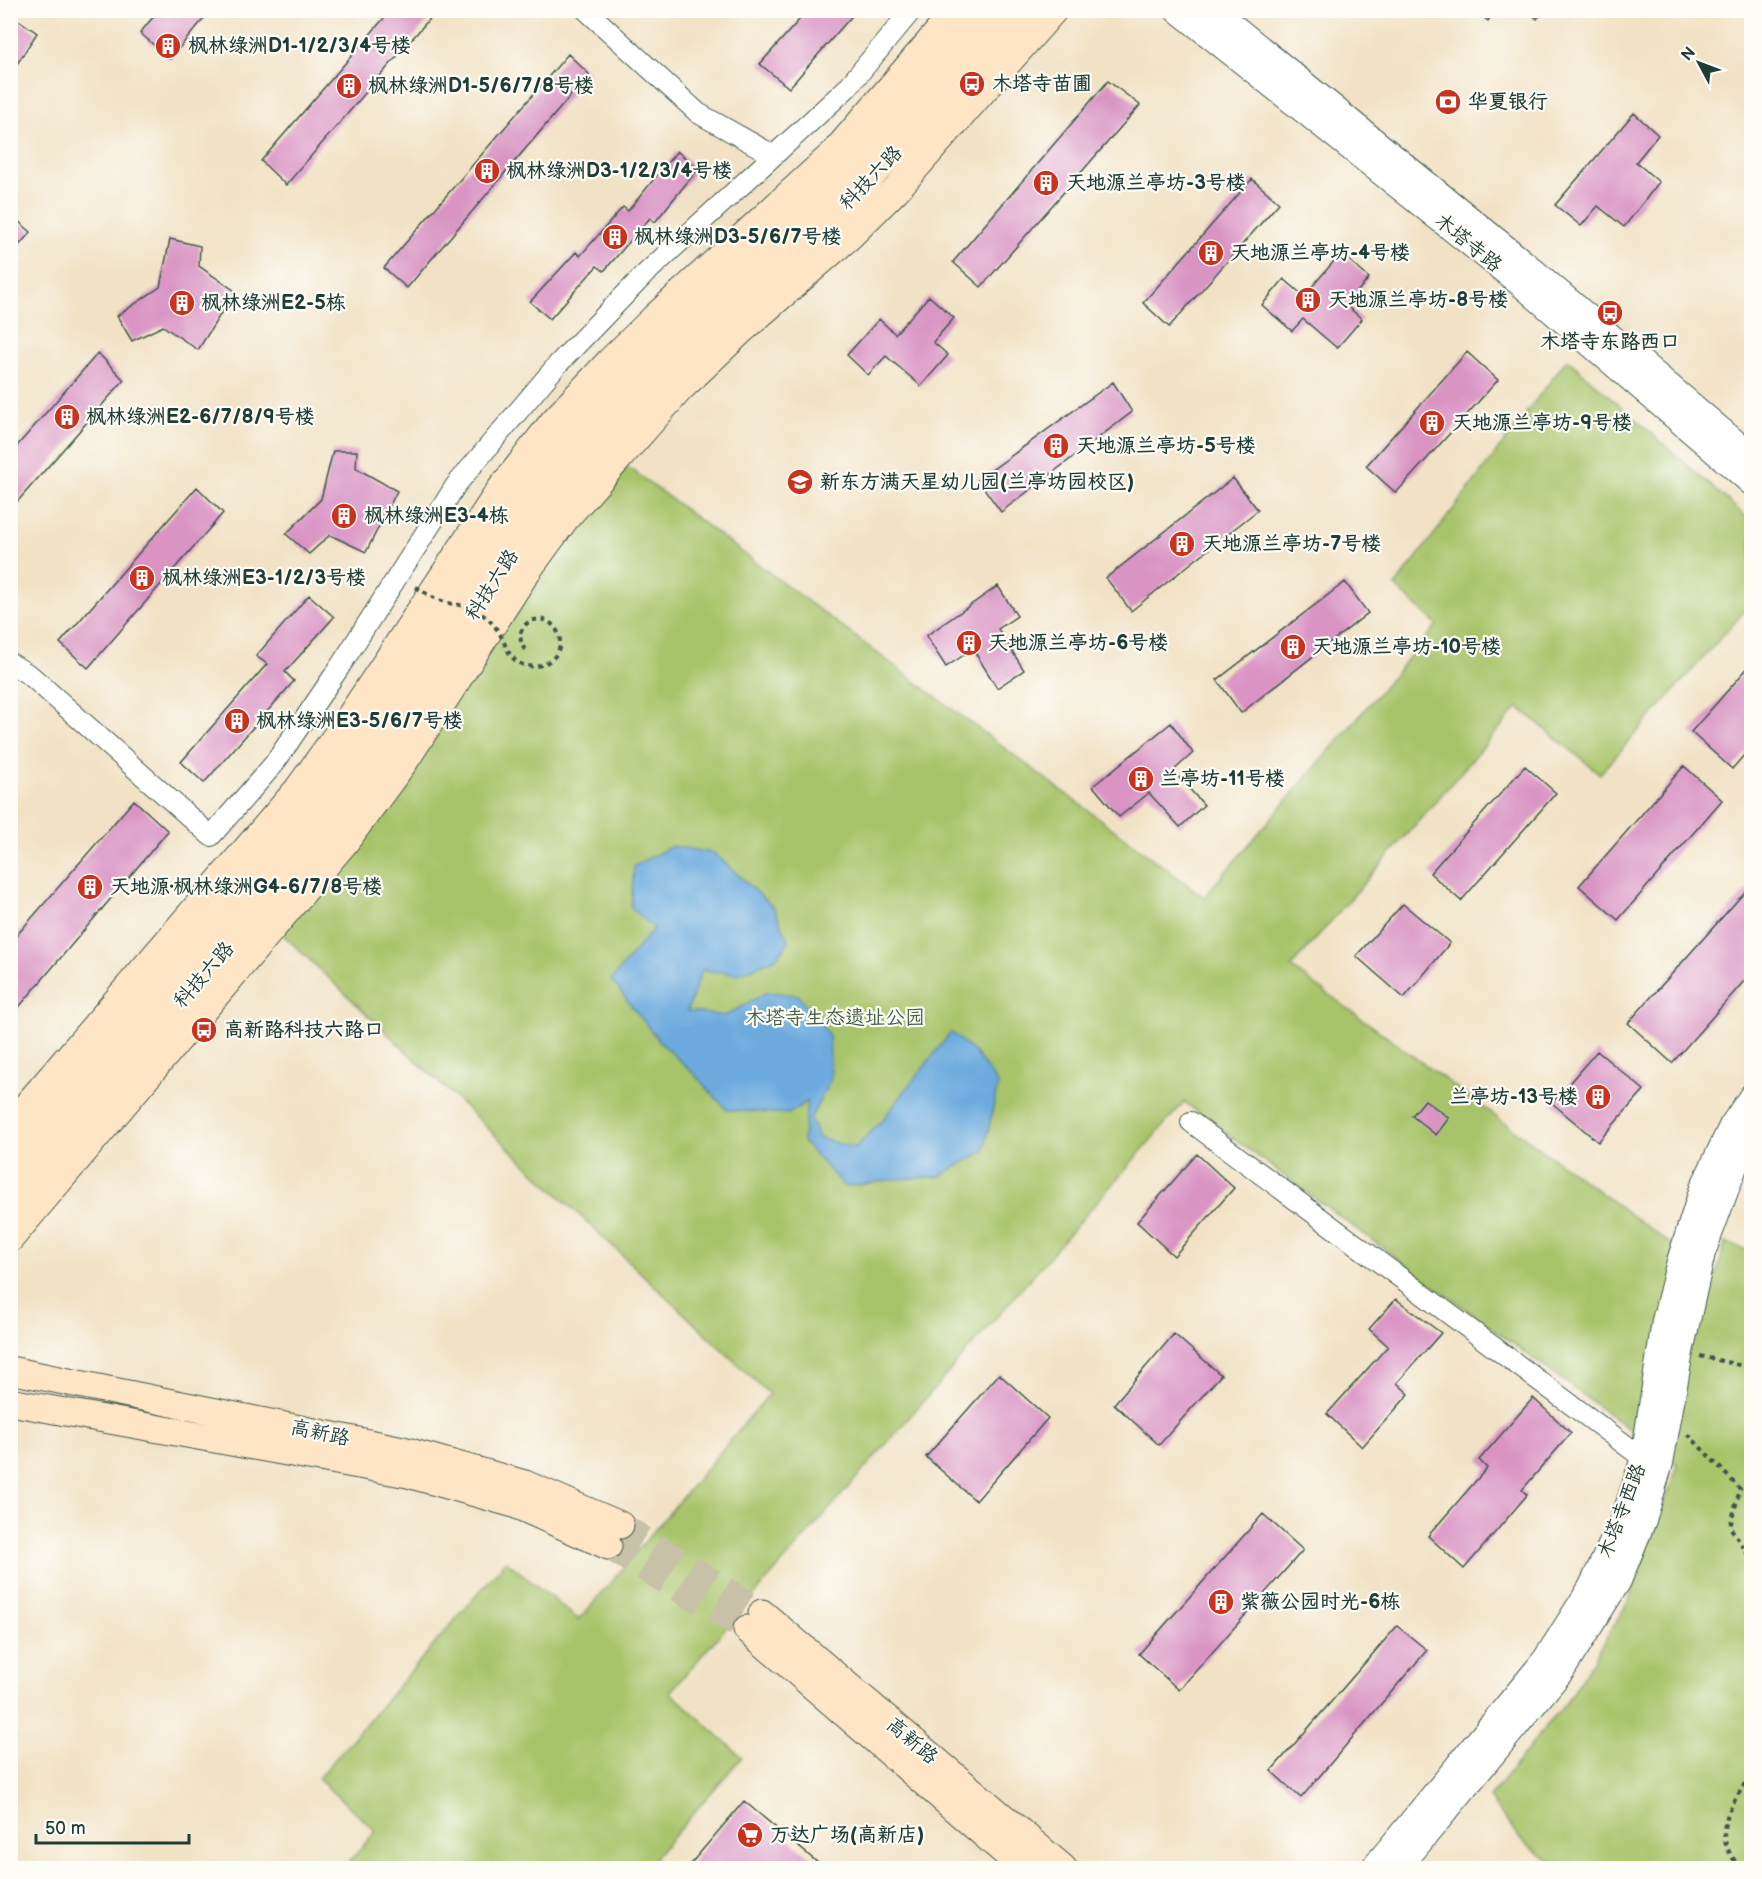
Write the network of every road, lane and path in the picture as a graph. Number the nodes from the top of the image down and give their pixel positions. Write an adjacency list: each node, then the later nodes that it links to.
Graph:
1 (585, 10): 9 (street)
2 (912, 10): 9 (street)
3 (957, 10): 17 (main road)
4 (991, 10): 19 (main road, 科技六路)
5 (1020, 10): 20 (main road, 科技六路)
6 (1054, 10): 21 (main road)
7 (1177, 10): 11 (street, 木塔寺路)
8 (1214, 10): 10 (street, 木塔寺路)
9 (773, 155): 14 (street)
10 (1752, 456)
11 (1752, 484)
12 (416, 587): 13 (path, bridge)
13 (525, 650)
14 (10, 663)
15 (1752, 1095): 27 (street, 木塔寺西路)
16 (1191, 1122): 27 (street)
17 (10, 1125)
18 (1752, 1135): 22 (street, 木塔寺西路)
19 (10, 1166)
20 (10, 1200)
21 (10, 1239)
22 (1681, 1352): 23 (path); 26 (street, 木塔寺西路)
23 (1752, 1368)
24 (10, 1370): 25 (main road, 高新路)
25 (10, 1402)
26 (1671, 1416): 27 (street, 木塔寺西路); 28 (path)
27 (1652, 1460): 34 (street, 木塔寺西路); 35 (street, 木塔寺西路)
28 (1752, 1560)
29 (1752, 1661): 30 (path)
30 (1752, 1688)
31 (1752, 1771): 36 (path)
32 (1023, 1869): 33 (main road, 高新路)
33 (1063, 1869)
34 (1373, 1869)
35 (1399, 1869)
36 (1741, 1869)

